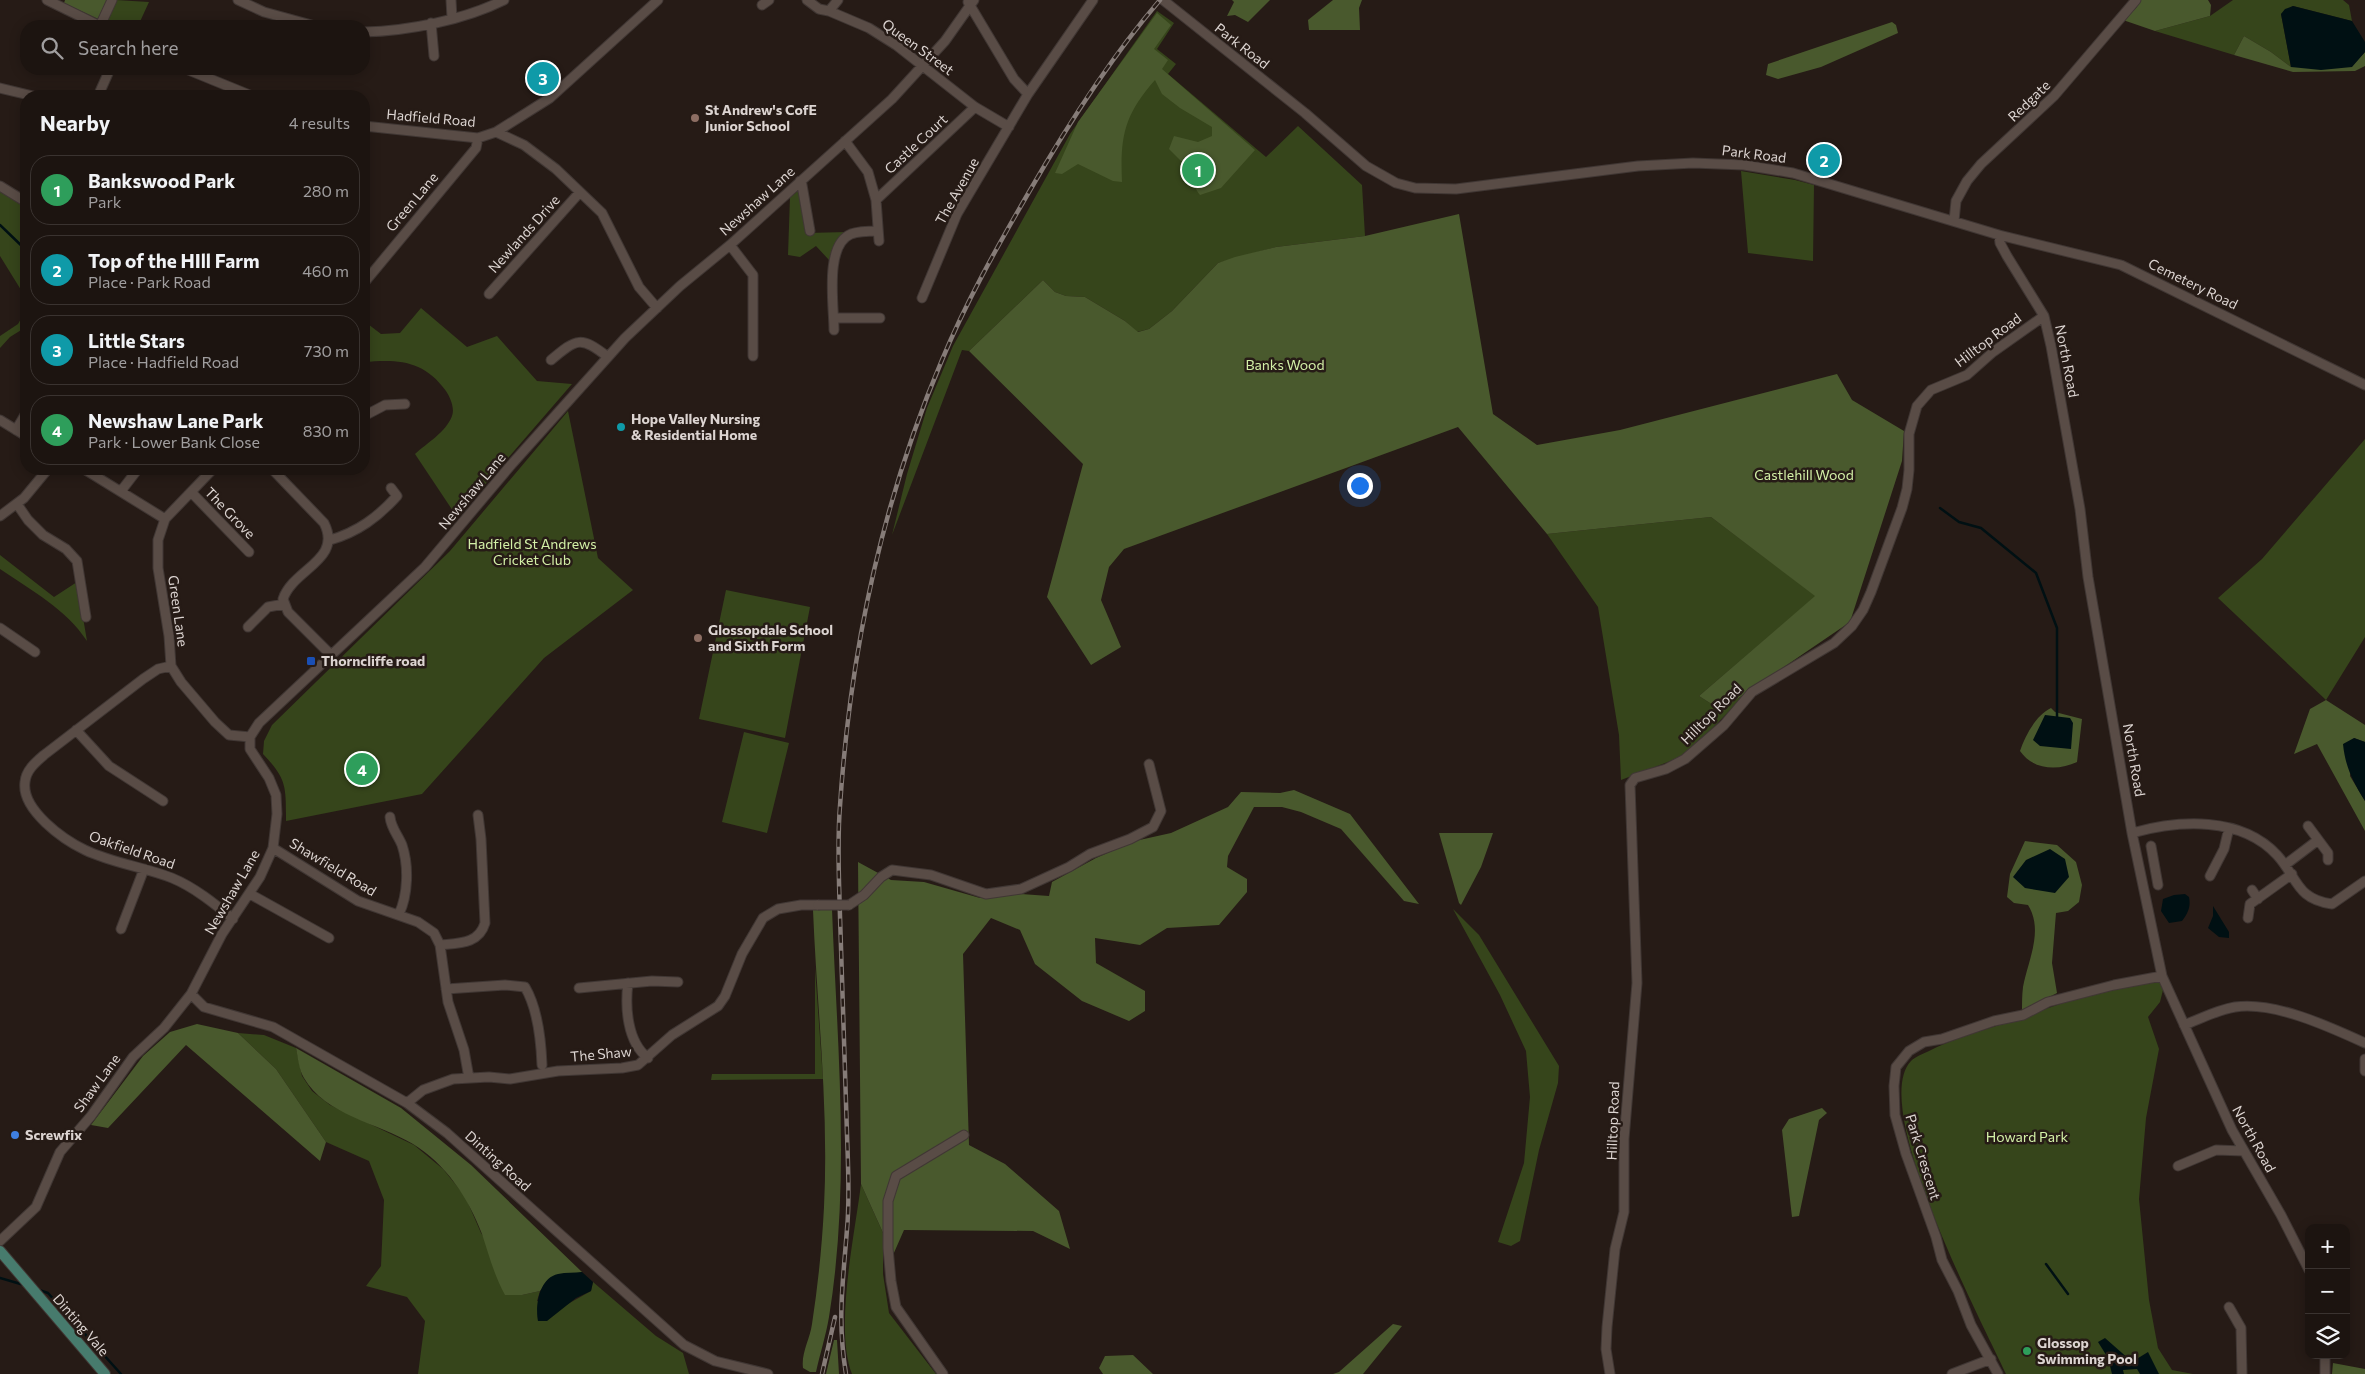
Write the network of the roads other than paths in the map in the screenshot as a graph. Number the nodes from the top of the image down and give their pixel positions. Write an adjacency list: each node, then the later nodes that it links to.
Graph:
1 (47, 0): 15 (street)
2 (112, 0): 16 (street)
3 (238, 0): 17 (street)
4 (451, 0): 14 (street)
5 (504, 0): 14 (street)
6 (658, 0): 32 (street, Hadfield Road)
7 (807, 0): 13 (street, Queen Street)
8 (838, 0): 13 (street)
9 (1093, 0): 28 (street, The Avenue)
10 (1162, 0): 40 (street, Park Road)
11 (2133, 1): 40 (street, Redgate)
12 (970, 2): 21 (street, Newshaw Lane); 28 (street)
13 (829, 11): 21 (street, Queen Street)
14 (452, 18): 18 (street)
15 (88, 20)
16 (103, 20)
17 (293, 20)
18 (431, 23): 19 (street); 20 (street)
19 (370, 32)
20 (434, 56)
21 (923, 67): 29 (street, Queen Street); 34 (street, Newshaw Lane)
22 (107, 75): 25 (street)
23 (201, 75): 26 (street)
24 (0, 88): 27 (street)
25 (101, 90)
26 (237, 90)
27 (20, 93)
28 (1028, 94): 31 (street, The Avenue)
29 (975, 107): 31 (street, Queen Street); 39 (street, Castle Court)
30 (370, 127): 33 (street, Hadfield Road)
31 (1009, 127): 46 (street, The Avenue)
32 (496, 132): 33 (street, Hadfield Road); 37 (street, Newlands Drive)
33 (478, 138): 44 (street, Green Lane)
34 (845, 141): 35 (street, Newshaw Lane); 39 (street)
35 (800, 181): 41 (street); 43 (street, Newshaw Lane)
36 (0, 186): 38 (street)
37 (580, 192): 45 (street, Newlands Drive); 47 (street, Newlands Drive)
38 (20, 198)
39 (876, 200): 49 (street)
40 (1954, 221): 42 (street, Park Road)
41 (810, 231)
42 (2000, 235): 48 (street, North Road); 55 (street, Cemetery Road)
43 (730, 245): 47 (street, Newshaw Lane); 52 (street)
44 (370, 277)
45 (489, 294)
46 (922, 298)
47 (658, 308): 53 (street, Newshaw Lane)
48 (2044, 316): 90 (street, North Road); 138 (street, Hilltop Road)
49 (834, 318): 50 (street); 51 (street)
50 (880, 318)
51 (834, 330)
52 (753, 356)
53 (608, 357): 54 (street); 80 (street, Newshaw Lane)
54 (552, 360)
55 (2365, 385)
56 (405, 404): 57 (street)
57 (370, 412)
58 (0, 420): 60 (street)
59 (20, 423): 60 (street)
60 (16, 430): 61 (street)
61 (20, 432)
62 (43, 475): 70 (street)
63 (96, 475): 68 (street)
64 (133, 475): 68 (street)
65 (207, 475): 69 (street, Green Lane)
66 (278, 475): 73 (street)
67 (391, 488): 73 (street)
68 (121, 491): 72 (street)
69 (191, 492): 72 (street, Green Lane); 74 (street, The Grove)
70 (17, 504): 71 (street); 76 (street)
71 (0, 516)
72 (166, 519): 81 (street, Green Lane)
73 (330, 540): 75 (street)
74 (248, 552)
75 (284, 604): 77 (street); 80 (street)
76 (86, 617)
77 (248, 627)
78 (0, 628): 79 (street)
79 (35, 652)
80 (331, 655): 83 (street, Newshaw Lane)
81 (171, 666): 82 (street, Oakfield Road); 83 (street, Green Lane)
82 (76, 730): 85 (street); 96 (street, Oakfield Road)
83 (250, 737): 93 (street, Newshaw Lane)
84 (1149, 764): 120 (street, The Shaw, bridge)
85 (163, 801)
86 (478, 815): 111 (street)
87 (390, 817): 106 (street)
88 (2308, 826): 91 (street)
89 (2229, 828): 90 (street); 95 (street); 100 (street)
90 (2132, 833): 98 (street, North Road)
91 (2318, 840): 94 (street); 95 (street)
92 (2151, 846): 97 (street)
93 (273, 848): 104 (street, Newshaw Lane); 106 (street, Shawfield Road)
94 (2328, 860)
95 (2285, 865): 99 (street)
96 (144, 869): 108 (street, Oakfield Road); 109 (street)
97 (2155, 870): 98 (street); 102 (street)
98 (2140, 873): 112 (street, North Road)
99 (2292, 874): 101 (street); 105 (street)
100 (2210, 876)
101 (2365, 881)
102 (2158, 885)
103 (2252, 890): 105 (street)
104 (250, 894): 108 (street, Newshaw Lane); 110 (street)
105 (2258, 899): 107 (street)
106 (399, 914): 111 (street, Shawfield Road)
107 (2248, 918)
108 (233, 919): 117 (street, Newshaw Lane)
109 (122, 929)
110 (329, 938)
111 (440, 945): 116 (street)
112 (2162, 976): 118 (street, North Road); 133 (street, Park Crescent)
113 (678, 982): 114 (street)
114 (628, 983): 115 (street); 120 (street)
115 (579, 988)
116 (446, 989): 122 (street); 124 (street)
117 (191, 994): 125 (street, Dinting Road); 129 (street, Shaw Lane)
118 (2184, 1026): 119 (street); 127 (street, North Road)
119 (2365, 1043)
120 (648, 1058): 124 (street, The Shaw)
121 (2365, 1059): 123 (street)
122 (542, 1064)
123 (2365, 1071)
124 (469, 1078): 125 (street, The Shaw)
125 (406, 1103): 136 (street, Dinting Road)
126 (964, 1135): 137 (street)
127 (2244, 1151): 128 (street); 131 (street, North Road)
128 (2178, 1166)
129 (0, 1241)
130 (0, 1252): 135 (main road, Dinting Vale)
131 (2308, 1269)
132 (2229, 1307): 141 (street)
133 (1991, 1359): 139 (street); 140 (street, Park Crescent)
134 (2325, 1359): 142 (street)
135 (105, 1374)
136 (768, 1374)
137 (943, 1374)
138 (1610, 1374)
139 (1952, 1374)
140 (1998, 1374)
141 (2242, 1374)
142 (2325, 1374)

